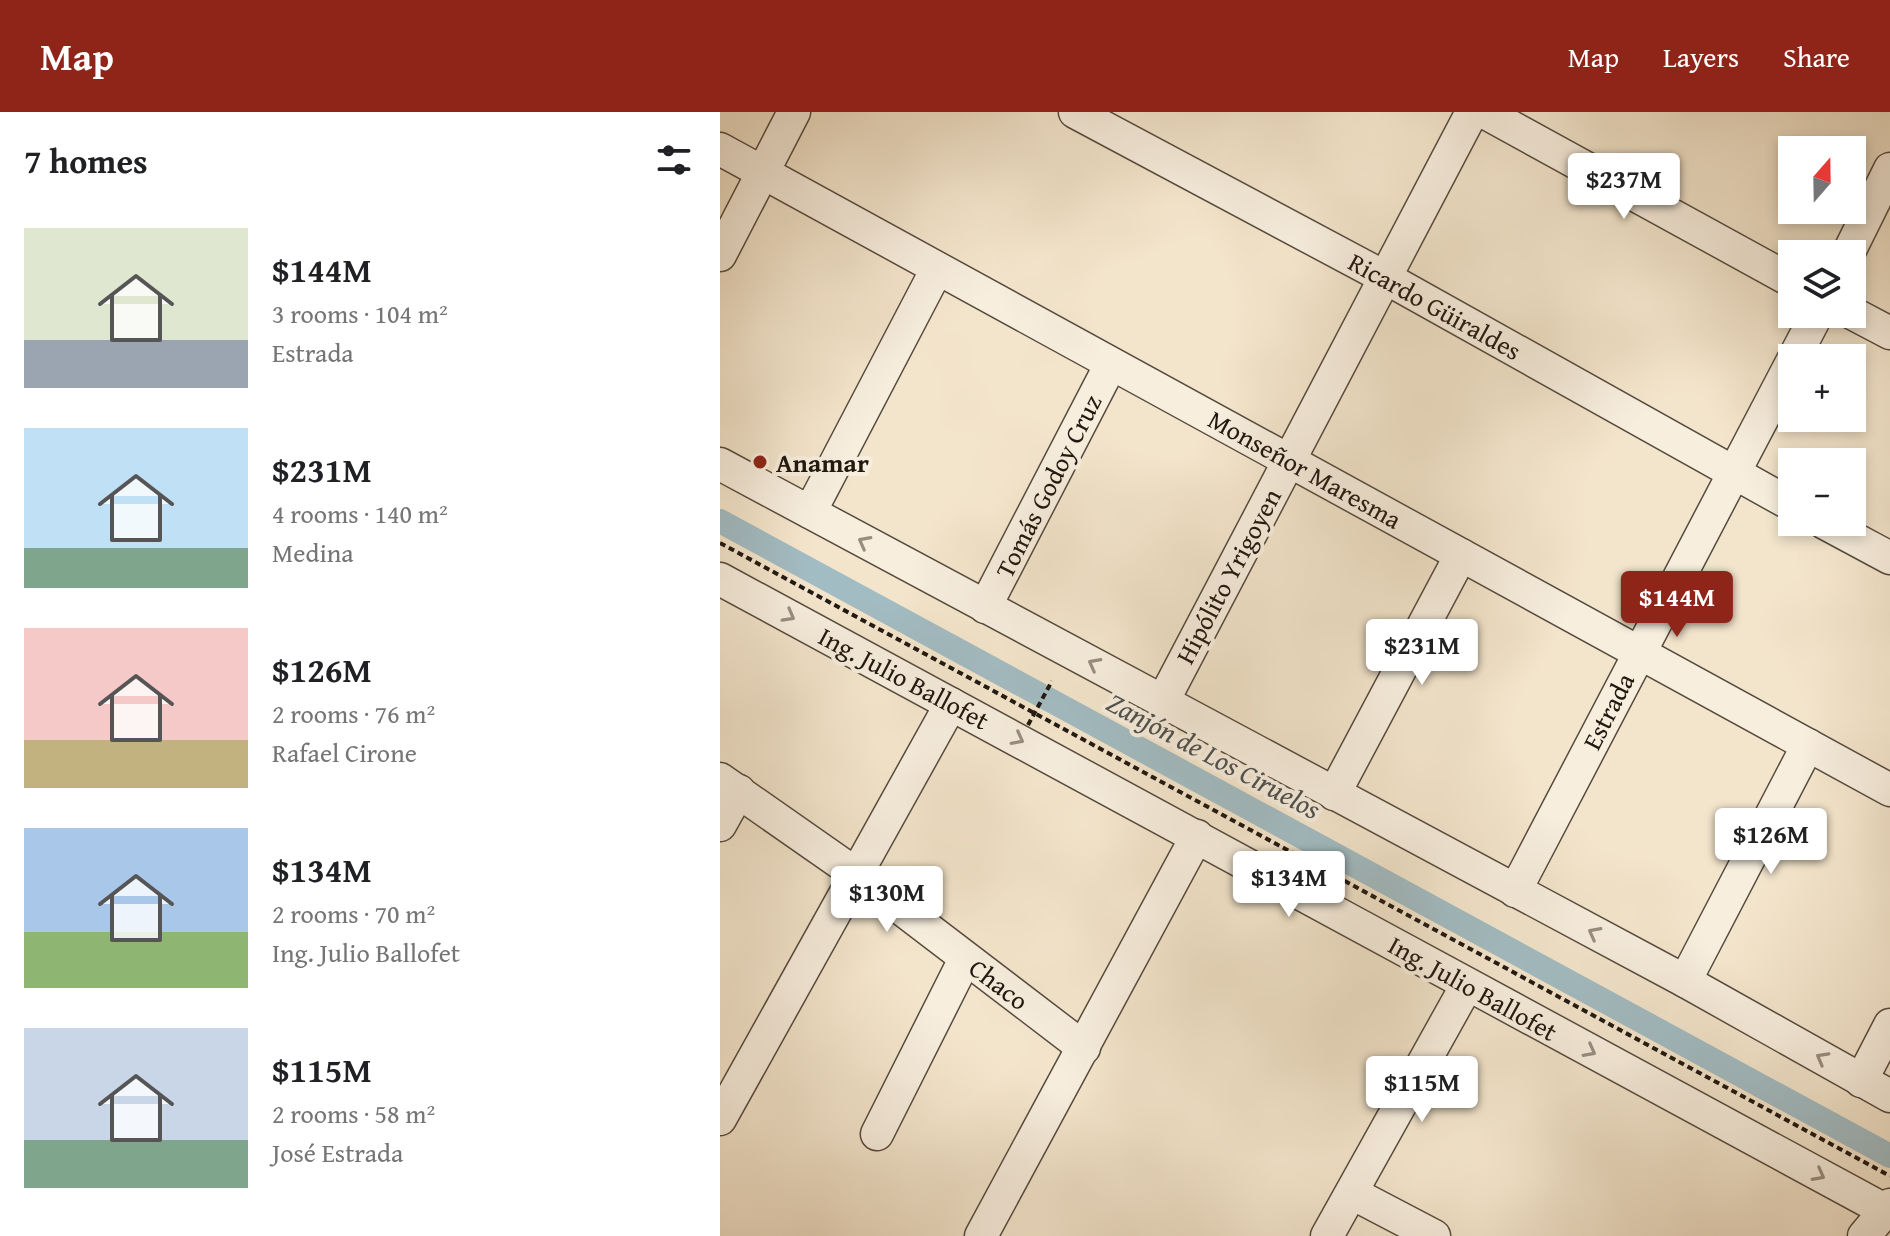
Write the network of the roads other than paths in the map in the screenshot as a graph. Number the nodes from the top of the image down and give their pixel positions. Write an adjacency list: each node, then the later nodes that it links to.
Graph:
1 (794, 112): 7 (street)
2 (1075, 112): 12 (street, Ricardo Güiraldes)
3 (1472, 112): 12 (street, Hipólito Yrigoyen)
4 (1484, 112): 11 (street)
5 (720, 149): 7 (street, Monseñor Maresma)
6 (1890, 169): 8 (street)
7 (762, 173): 9 (street); 10 (street, Monseñor Maresma)
8 (1855, 240)
9 (720, 255)
10 (937, 269): 15 (street, Monseñor Maresma); 21 (street)
11 (1778, 273)
12 (1386, 278): 17 (street, Hipólito Yrigoyen); 19 (street, Ricardo Güiraldes)
13 (1866, 320): 14 (street)
14 (1890, 333)
15 (1111, 364): 17 (street, Monseñor Maresma); 26 (street, Tomás Godoy Cruz)
16 (1778, 388): 19 (street, Estrada)
17 (1289, 460): 23 (street, Monseñor Maresma); 28 (street, Hipólito Yrigoyen)
18 (720, 464): 21 (street)
19 (1733, 474): 20 (street, Ricardo Güiraldes); 27 (street, Estrada)
20 (1778, 498)
21 (810, 512): 26 (street, one-way to 21)
22 (1849, 536): 24 (street)
23 (1461, 555): 27 (street, Monseñor Maresma); 33 (street)
24 (1890, 558)
25 (720, 579): 29 (street, Ing. Julio Ballofet, one-way to 29)
26 (985, 607): 28 (street, one-way to 26)
27 (1638, 652): 30 (street, Monseñor Maresma); 37 (street, Estrada)
28 (1163, 701): 33 (street)
29 (951, 704): 35 (street, Ing. Julio Ballofet, one-way to 35); 36 (street)
30 (1808, 745): 32 (street, Monseñor Maresma); 39 (street)
31 (729, 785): 34 (street); 36 (street, Chaco)
32 (1890, 790)
33 (1334, 794): 37 (street)
34 (720, 825)
35 (1197, 836): 40 (street, Ing. Julio Ballofet); 42 (street)
36 (856, 874): 38 (street, Chaco); 45 (street)
37 (1515, 891): 39 (street, one-way to 37)
38 (965, 959): 42 (street, Chaco); 46 (street)
39 (1685, 981): 43 (street, one-way to 39)
40 (1467, 985): 47 (street); 48 (street, Ing. Julio Ballofet, one-way to 48)
41 (1890, 1025): 43 (street)
42 (1084, 1048): 49 (street)
43 (1861, 1081): 44 (street)
44 (1890, 1096)
45 (720, 1119)
46 (877, 1134)
47 (1352, 1193): 50 (street); 51 (street)
48 (1888, 1210): 52 (street)
49 (981, 1236)
50 (1327, 1236)
51 (1434, 1236)
52 (1864, 1236)

